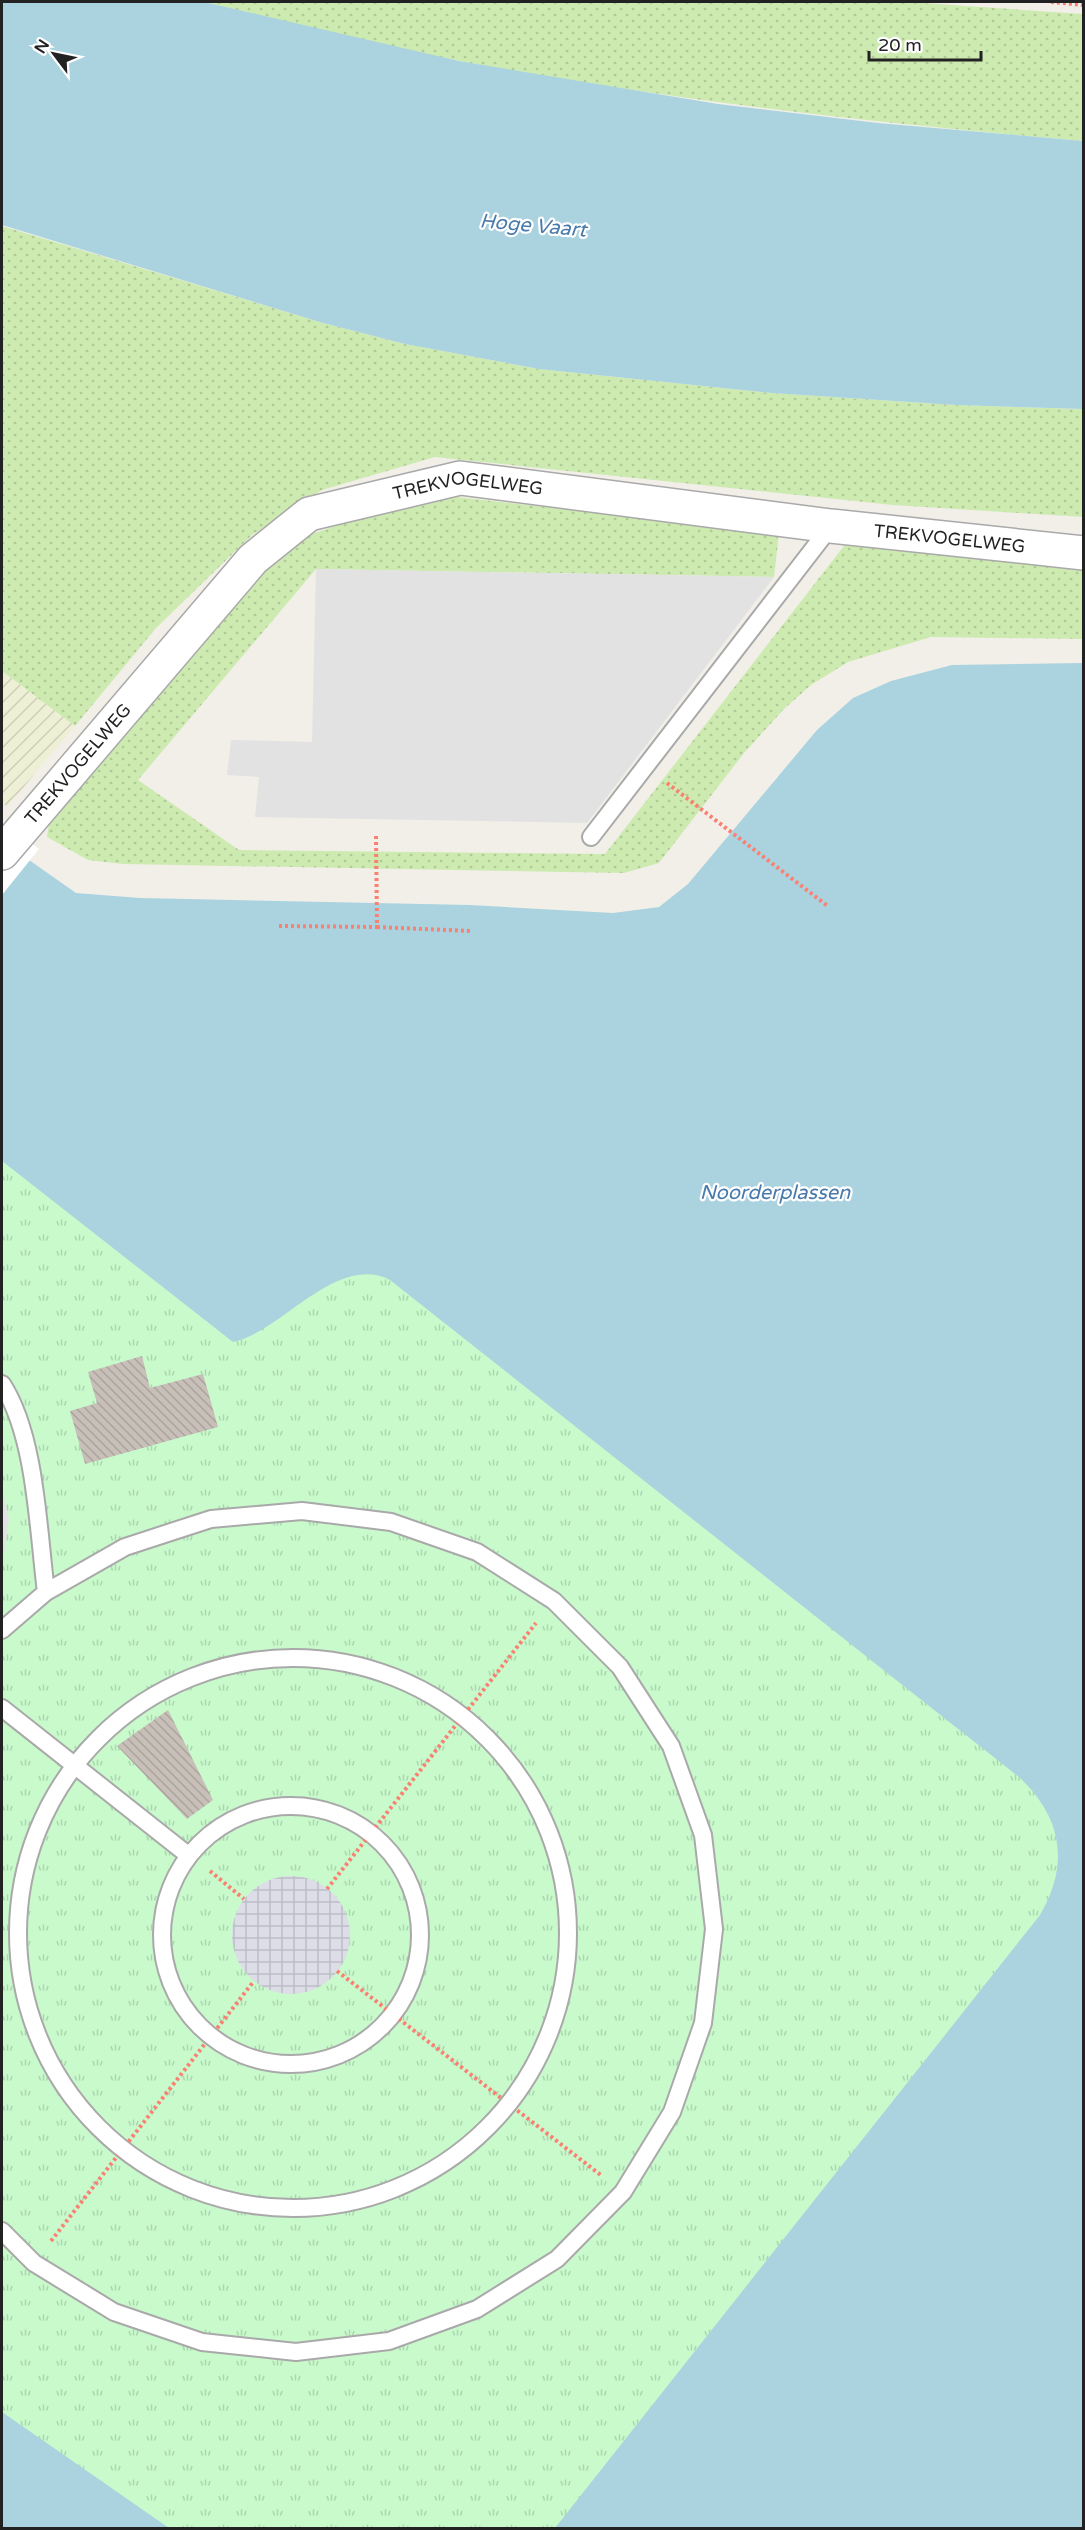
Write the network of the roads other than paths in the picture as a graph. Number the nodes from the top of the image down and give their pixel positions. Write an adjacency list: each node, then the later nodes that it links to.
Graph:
1 (831, 526): 2 (street, TREKVOGELWEG); 3 (lane); 4 (street, TREKVOGELWEG)
2 (1083, 553)
3 (591, 837)
4 (10, 843)
5 (2, 1384): 6 (lane)
6 (46, 1592): 7 (lane); 11 (lane)
7 (2, 1630)
8 (2, 1708): 9 (lane)
9 (74, 1765): 9 (lane); 10 (lane)
10 (188, 1855): 10 (lane)
11 (2, 2231)

